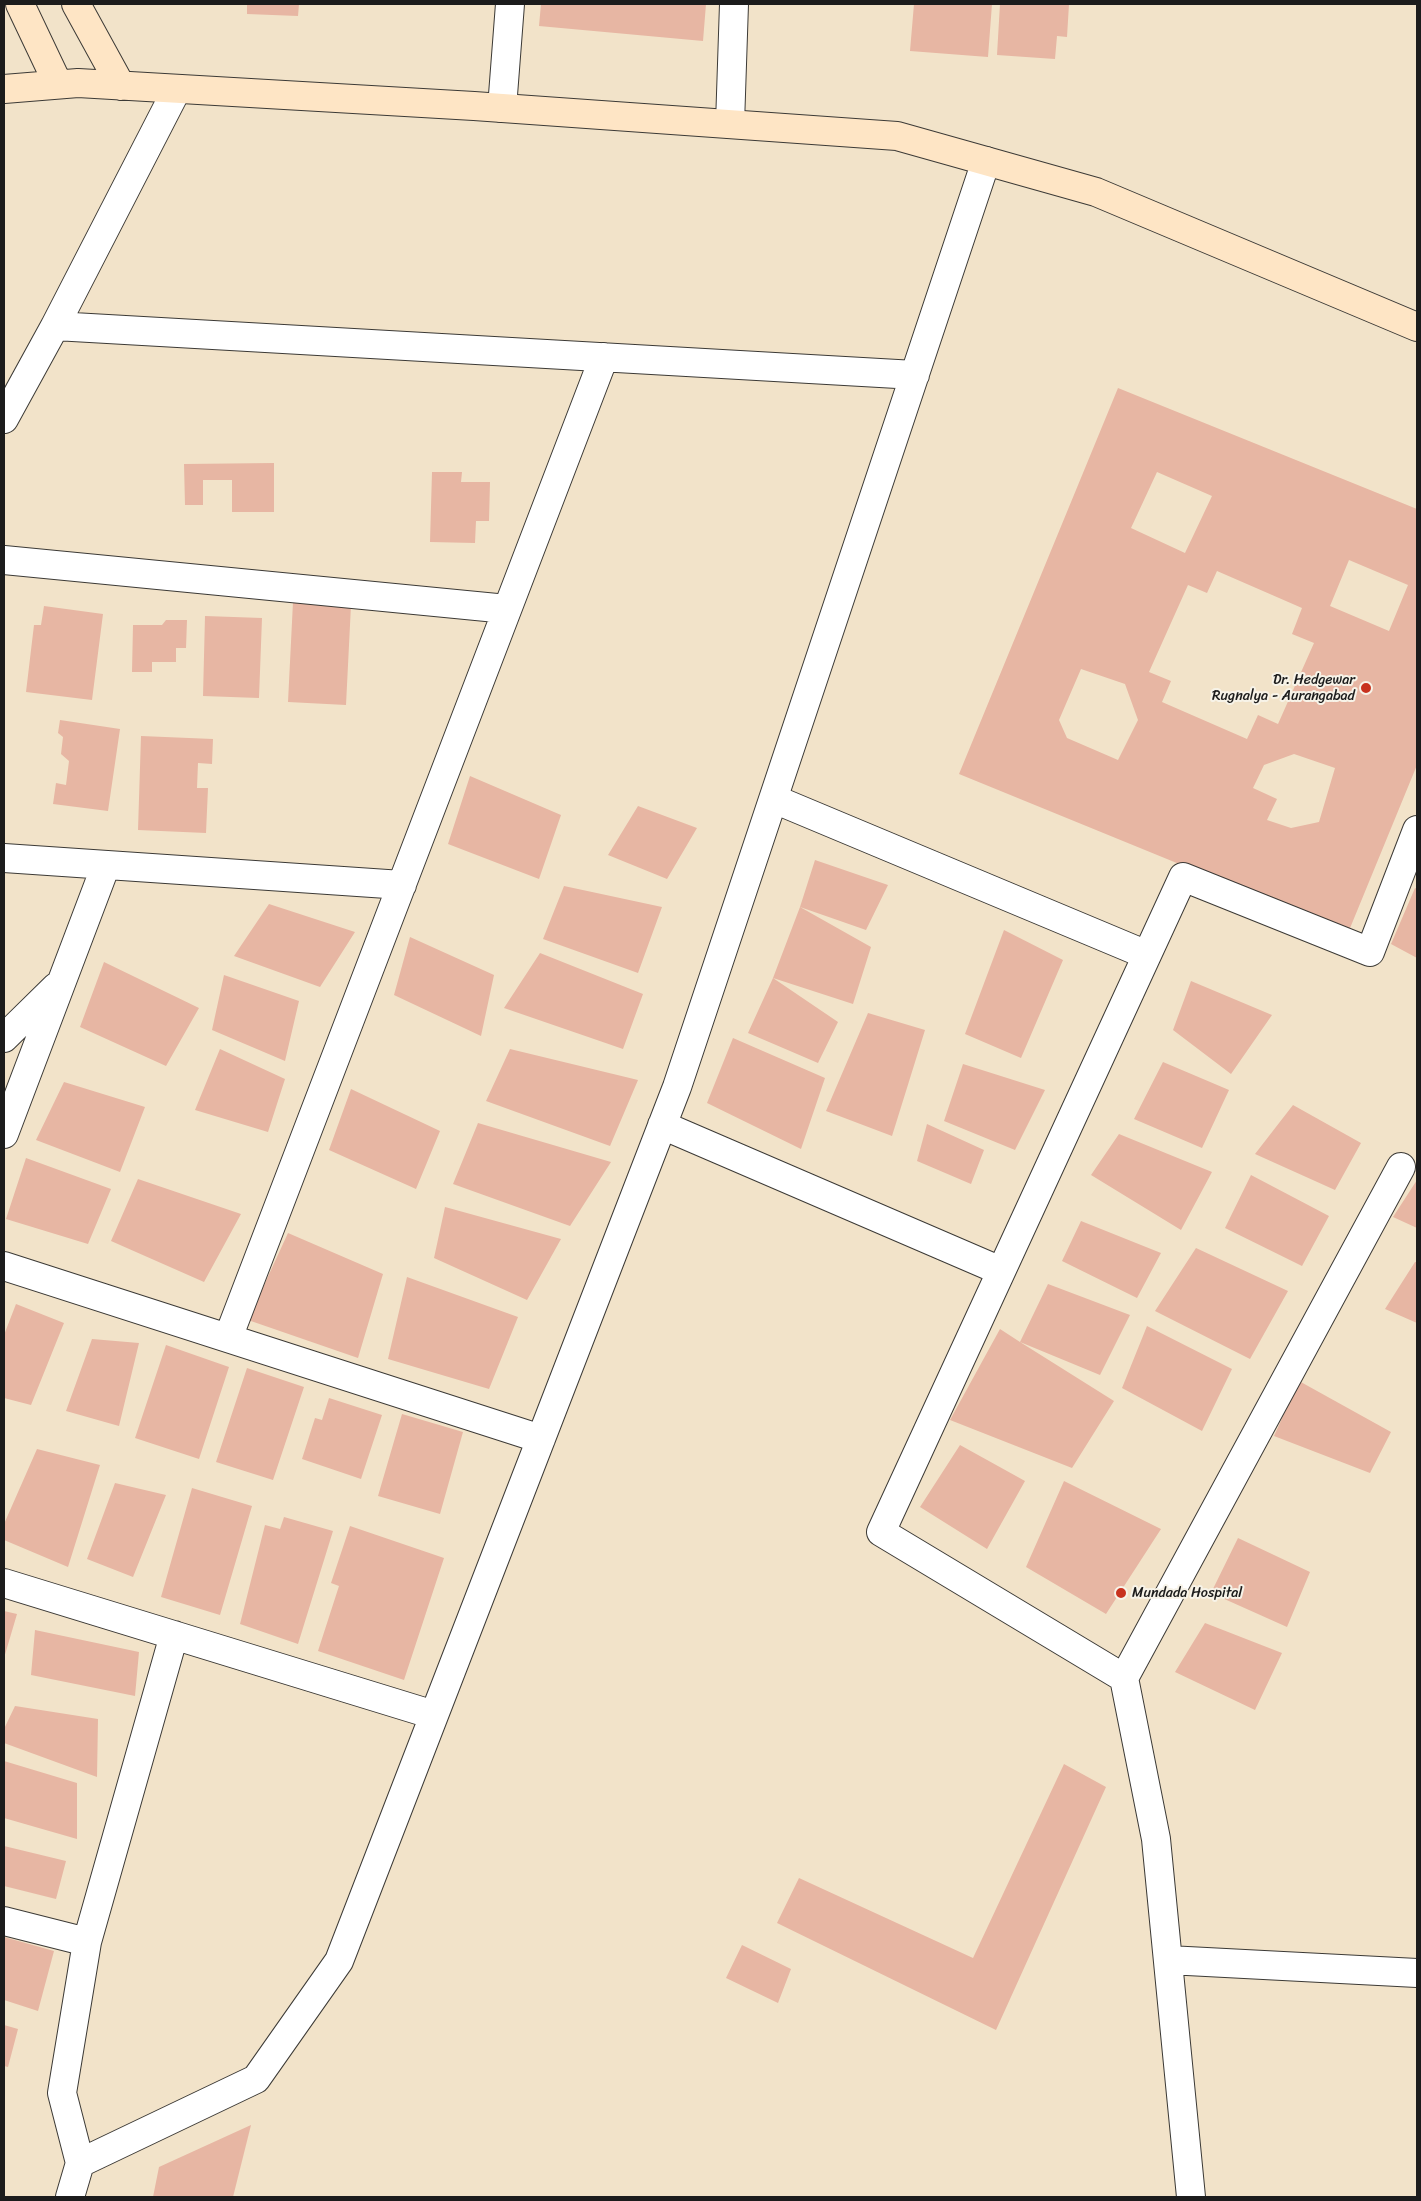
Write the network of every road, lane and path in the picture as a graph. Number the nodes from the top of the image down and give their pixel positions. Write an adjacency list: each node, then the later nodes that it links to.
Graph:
1 (20, 4): 5 (street)
2 (76, 4): 6 (street)
3 (510, 4): 9 (street)
4 (734, 4): 10 (street)
5 (58, 84): 6 (street); 7 (street)
6 (121, 86): 8 (street)
7 (4, 89)
8 (177, 89): 9 (street); 12 (street)
9 (502, 108): 10 (street)
10 (730, 124): 11 (street)
11 (986, 161): 13 (street); 15 (street)
12 (55, 326): 14 (street); 16 (street)
13 (1417, 327)
14 (604, 357): 15 (street); 18 (street)
15 (915, 375): 19 (street)
16 (4, 419)
17 (4, 560): 18 (street)
18 (507, 610): 23 (street)
19 (774, 800): 24 (street); 27 (street)
20 (1417, 830): 24 (street)
21 (4, 858): 22 (street)
22 (106, 865): 23 (street); 25 (street)
23 (402, 885): 32 (street)
24 (1147, 955): 31 (street)
25 (62, 981): 26 (street); 28 (street)
26 (4, 1038)
27 (662, 1125): 31 (street); 33 (street)
28 (4, 1134)
29 (1402, 1167): 36 (street)
30 (4, 1266): 32 (street)
31 (1001, 1271): 36 (street)
32 (228, 1338): 33 (street)
33 (541, 1439): 37 (street)
34 (4, 1583): 35 (street)
35 (174, 1635): 37 (street); 39 (street)
36 (1124, 1678): 40 (street)
37 (434, 1714): 42 (street)
38 (4, 1921): 39 (street)
39 (87, 1942): 42 (street)
40 (1168, 1960): 41 (street); 44 (street)
41 (1417, 1973)
42 (80, 2163): 43 (street)
43 (70, 2197)
44 (1191, 2197)

